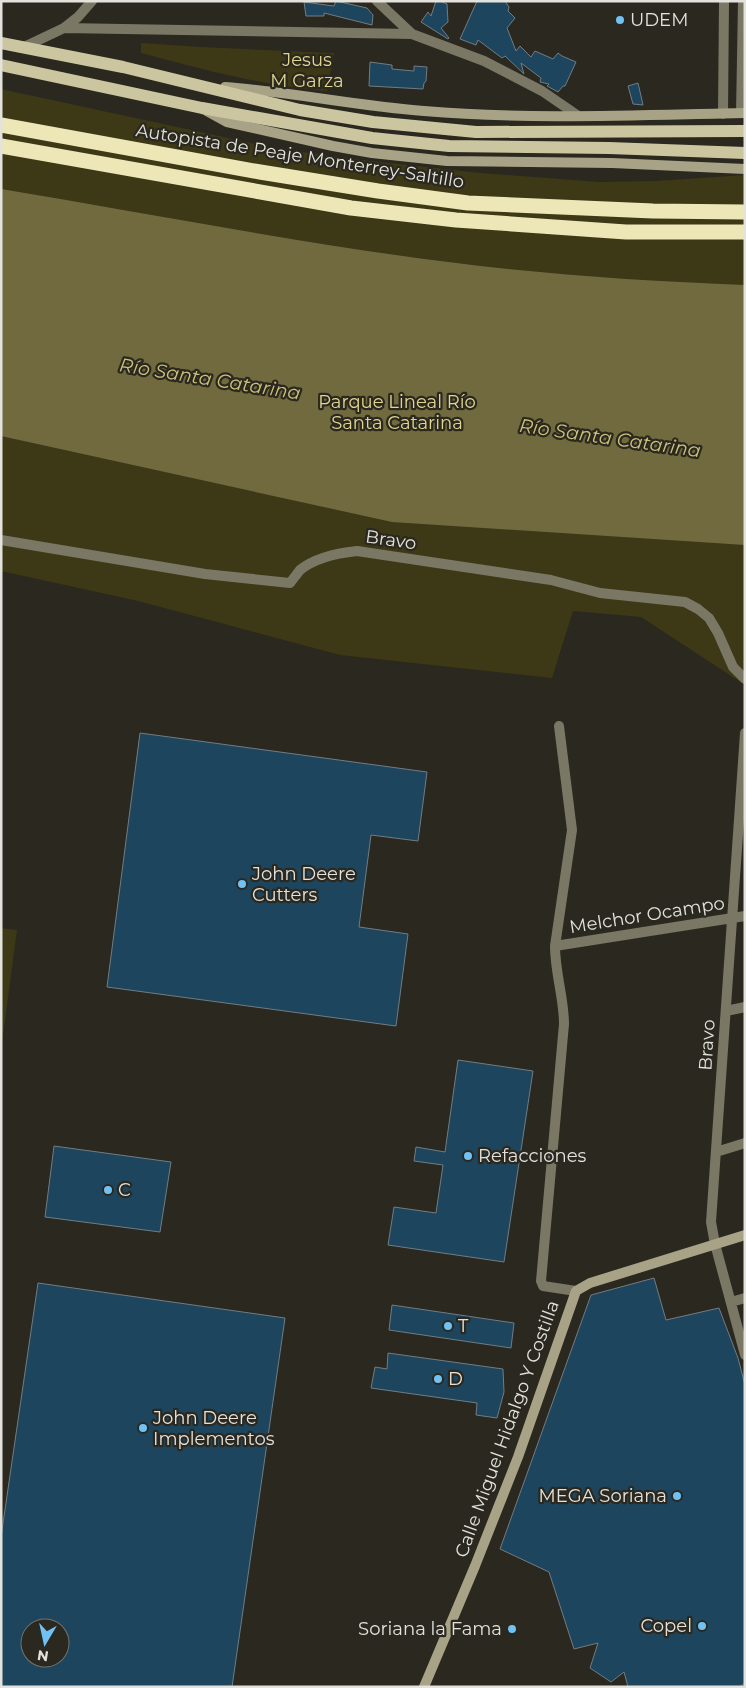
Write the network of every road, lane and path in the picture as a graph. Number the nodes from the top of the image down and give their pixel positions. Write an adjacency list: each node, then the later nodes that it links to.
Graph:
1 (92, 1): 5 (street)
2 (377, 1): 6 (street)
3 (724, 1): 13 (street)
4 (743, 1): 12 (street)
5 (64, 28): 6 (street); 8 (street)
6 (412, 34): 14 (street)
7 (1, 43): 8 (main road)
8 (24, 47): 10 (main road)
9 (1, 65): 11 (main road)
10 (201, 86): 14 (main road); 16 (main road)
11 (202, 108): 18 (main road); 19 (main road)
12 (743, 113): 13 (main road)
13 (723, 114): 14 (main road)
14 (577, 115)
15 (1, 124): 20 (highway, Autopista de Peaje Monterrey-Saltillo)
16 (745, 131)
17 (1, 146): 21 (highway)
18 (745, 153)
19 (745, 169)
20 (745, 212)
21 (745, 232)
22 (1, 540): 23 (street, Bravo)
23 (745, 679)
24 (559, 726): 28 (street)
25 (745, 733): 27 (street, Bravo)
26 (745, 916): 27 (street, Melchor Ocampo)
27 (732, 918): 28 (street, Melchor Ocampo); 30 (street, Bravo)
28 (555, 946): 35 (street)
29 (745, 1007): 30 (street)
30 (726, 1010): 32 (street, Bravo)
31 (745, 1143): 32 (street)
32 (716, 1152): 34 (street, Bravo)
33 (745, 1235): 34 (main road, Calle Miguel Hidalgo Y Costilla)
34 (714, 1244): 35 (main road, Calle Miguel Hidalgo Y Costilla); 37 (street, Bravo)
35 (576, 1291): 39 (main road, Calle Miguel Hidalgo Y Costilla)
36 (745, 1298): 37 (street)
37 (731, 1302): 38 (street, Bravo)
38 (745, 1355)
39 (424, 1687)

